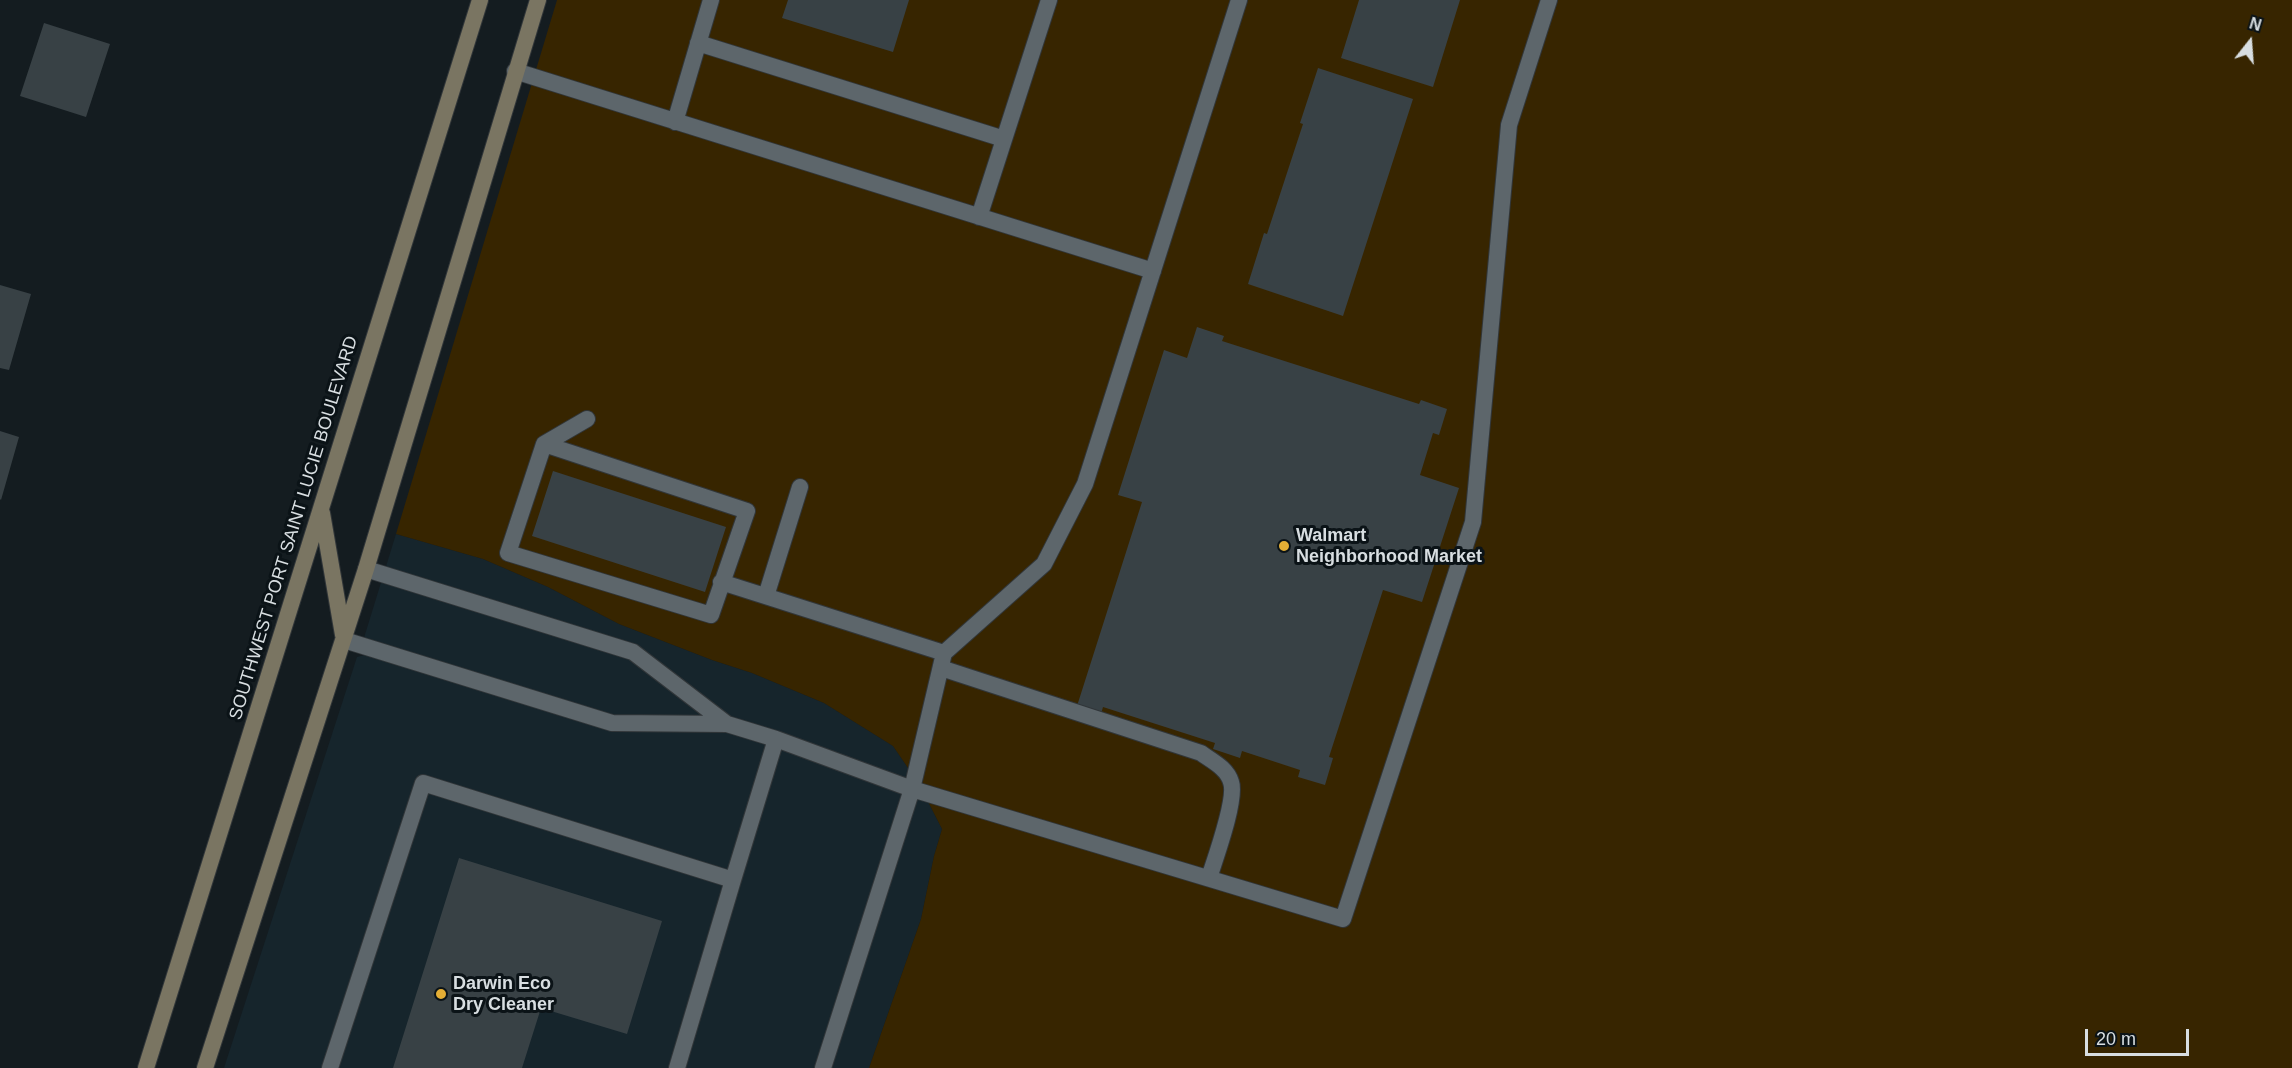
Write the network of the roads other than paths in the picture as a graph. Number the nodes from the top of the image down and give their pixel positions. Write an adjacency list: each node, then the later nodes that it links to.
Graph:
1 (480, 0): 16 (main road, SOUTHWEST PORT SAINT LUCIE BOULEVARD)
2 (538, 0): 8 (main road)
3 (711, 0): 7 (lane)
4 (1048, 0): 10 (lane)
5 (1239, 0): 12 (lane)
6 (1549, 0): 25 (lane)
7 (698, 44): 9 (lane); 10 (lane)
8 (516, 72): 9 (lane); 17 (main road)
9 (675, 122): 11 (lane)
10 (1004, 139): 11 (lane)
11 (979, 217): 12 (lane)
12 (1153, 271): 21 (lane)
13 (587, 419): 14 (lane)
14 (544, 444): 18 (lane); 18 (lane)
15 (800, 487): 19 (lane)
16 (322, 509): 20 (main road); 27 (main road, SOUTHWEST PORT SAINT LUCIE BOULEVARD)
17 (366, 569): 20 (main road); 22 (lane)
18 (722, 582): 19 (lane)
19 (766, 597): 21 (lane)
20 (344, 640): 22 (lane); 28 (main road)
21 (943, 661): 24 (lane); 25 (lane)
22 (727, 724): 23 (lane)
23 (776, 739): 24 (lane); 26 (lane)
24 (912, 789): 25 (lane); 31 (lane)
25 (1209, 878)
26 (733, 880): 29 (lane); 30 (lane)
27 (146, 1068)
28 (205, 1068)
29 (330, 1068)
30 (677, 1068)
31 (823, 1068)

